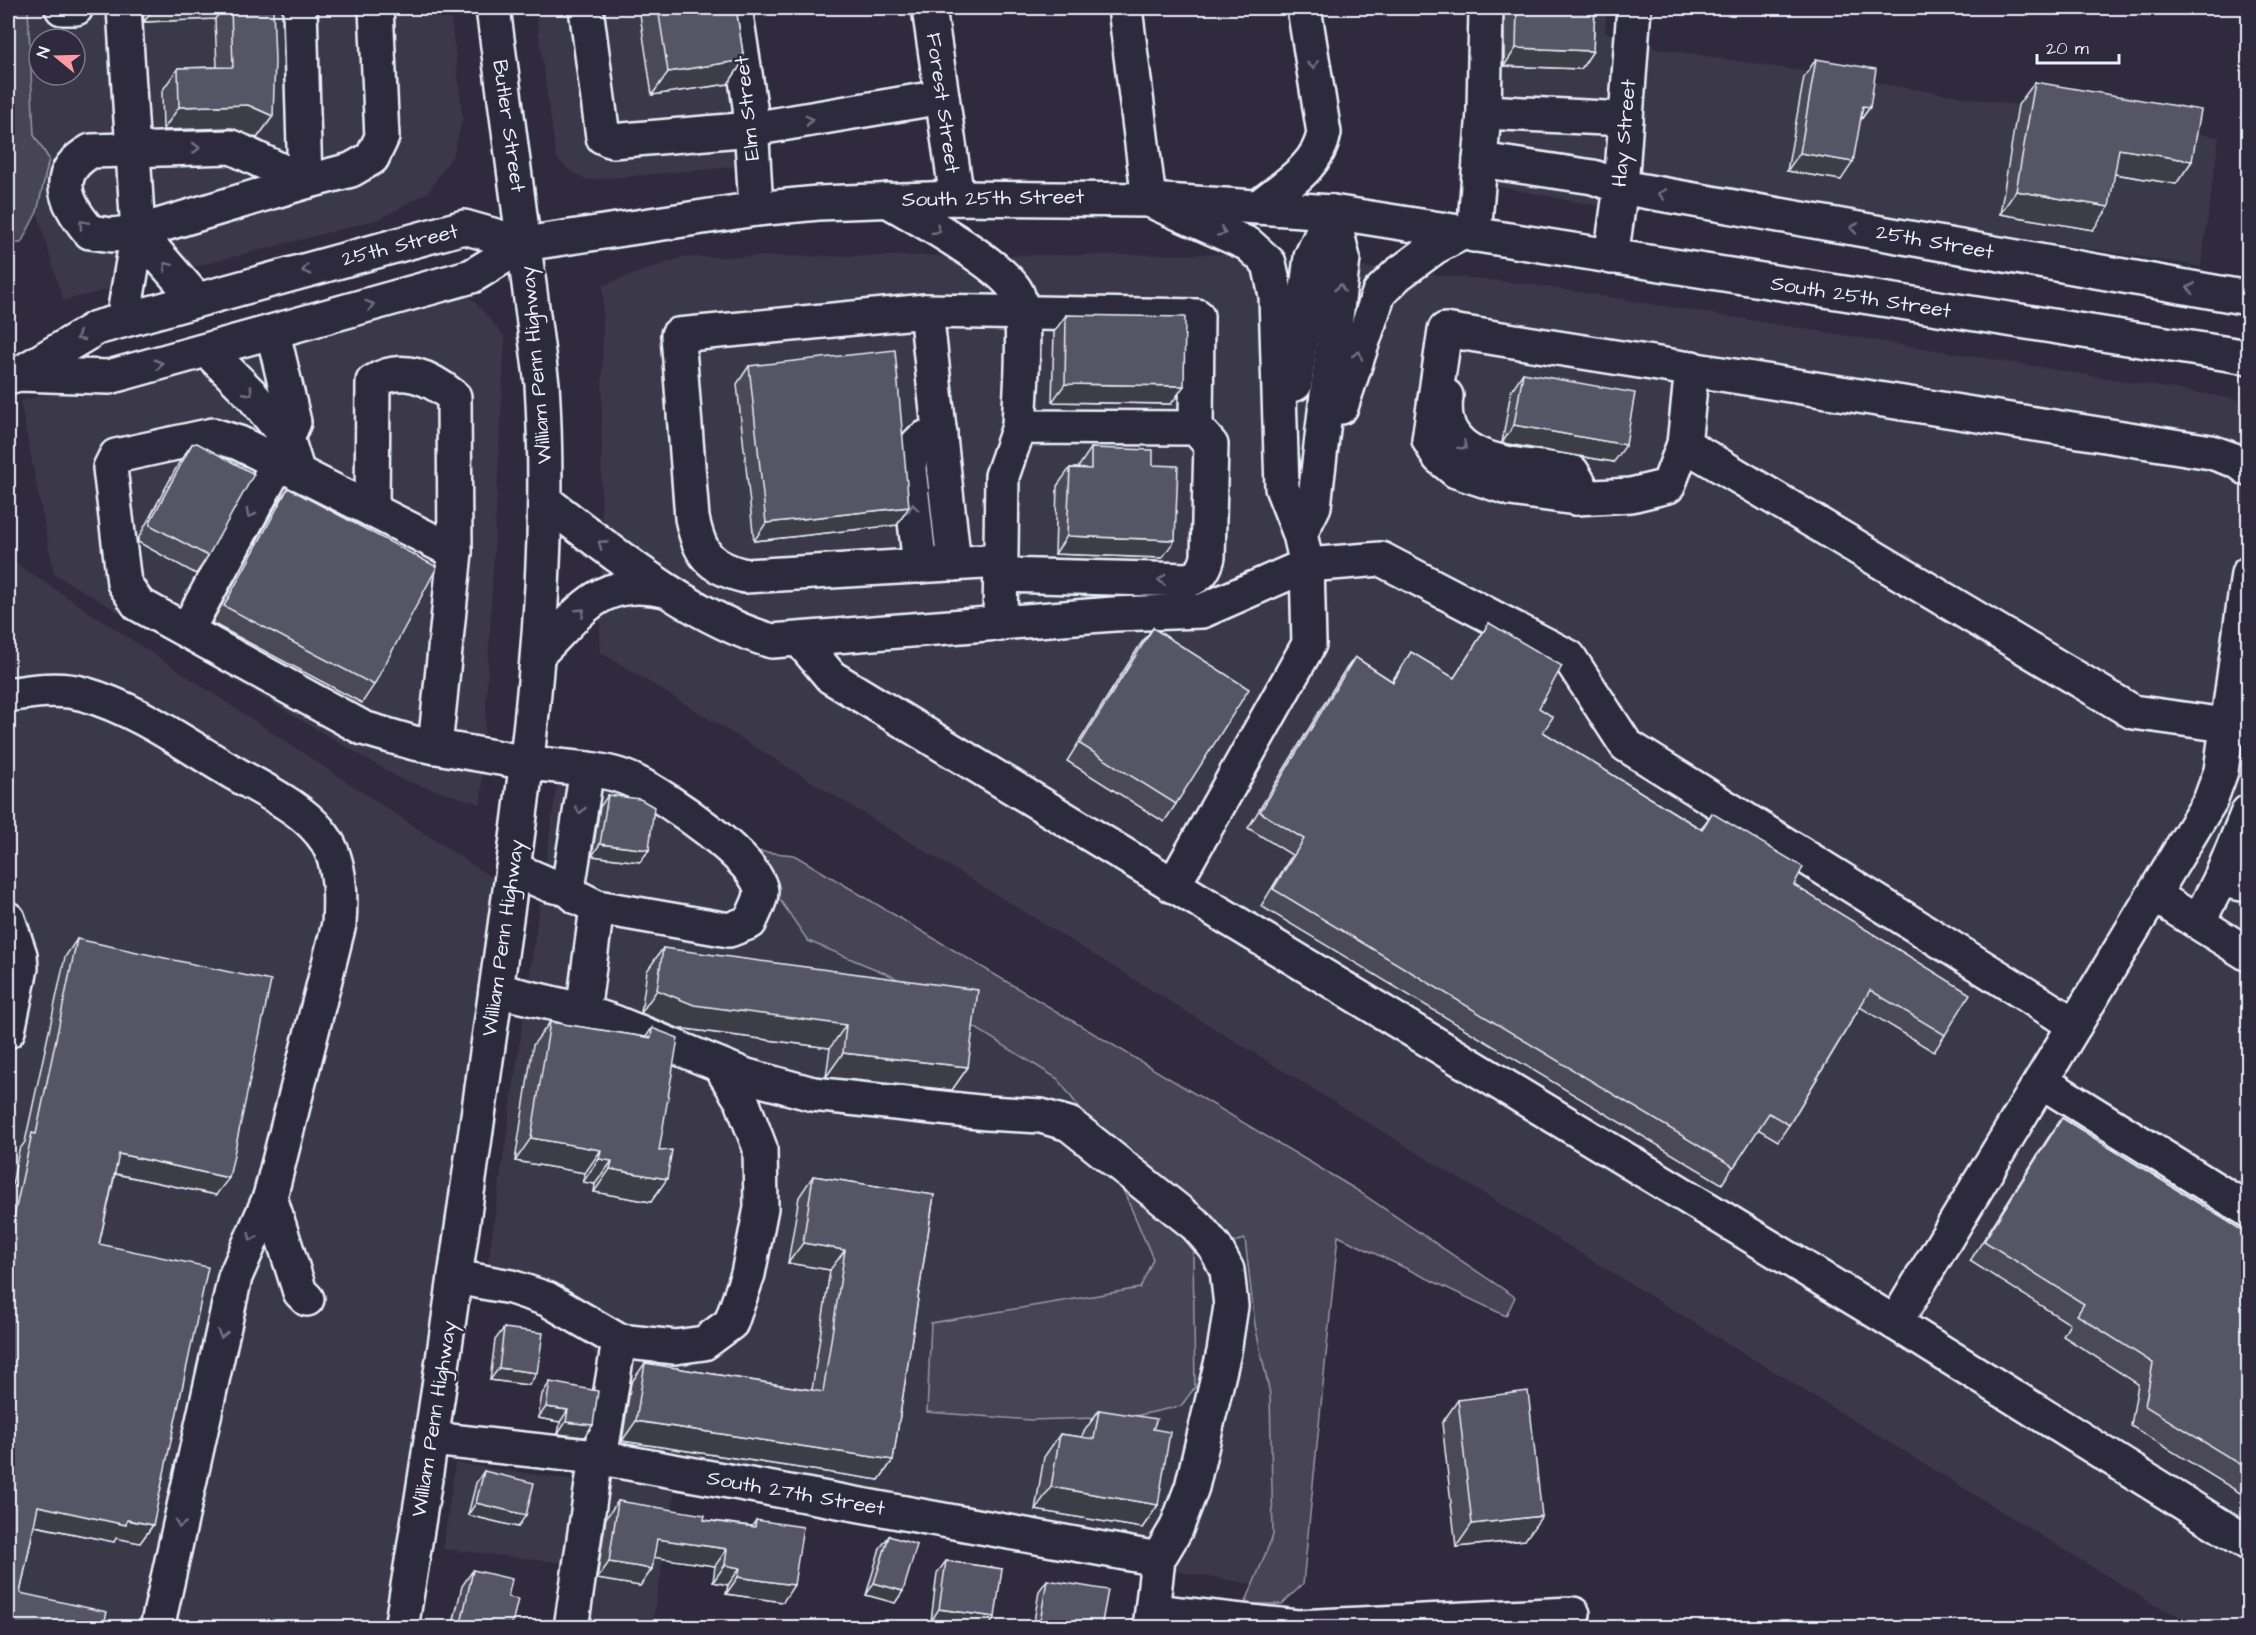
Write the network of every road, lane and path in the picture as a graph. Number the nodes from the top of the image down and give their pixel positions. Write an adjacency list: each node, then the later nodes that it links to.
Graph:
1 (62, 8): 2 (main road)
2 (76, 8)
3 (124, 8): 18 (main road)
4 (300, 8): 20 (main road)
5 (376, 8): 20 (main road)
6 (493, 8): 30 (main road, Butler Street)
7 (586, 8): 17 (main road)
8 (735, 8): 17 (main road, Elm Street)
9 (929, 8): 14 (main road, Forest Street)
10 (1125, 8): 24 (main road)
11 (1304, 8): 25 (main road, one-way to 25)
12 (1486, 8): 15 (main road)
13 (1634, 8): 16 (main road, Hay Street)
14 (942, 97): 17 (main road, one-way to 14); 22 (main road, Forest Street)
15 (1484, 112): 16 (main road); 19 (main road)
16 (1626, 119): 21 (main road, Hay Street)
17 (752, 129): 26 (main road, Elm Street)
18 (133, 149): 20 (main road, one-way to 20); 28 (main road); 28 (main road, one-way to 18)
19 (1480, 160): 21 (main road, 25th Street); 29 (main road)
20 (305, 183): 28 (main road)
21 (1621, 187): 31 (main road, Hay Street); 32 (main road, 25th Street, one-way to 21)
22 (957, 198): 23 (main road, South 25th Street); 24 (main road, South 25th Street)
23 (887, 200): 26 (main road, South 25th Street); 35 (main road, one-way to 35)
24 (1149, 200): 25 (main road, South 25th Street); 49 (main road, one-way to 49)
25 (1260, 206): 27 (main road, South 25th Street)
26 (756, 209): 30 (main road, South 25th Street)
27 (1332, 212): 29 (main road, South 25th Street); 49 (main road); 50 (main road, one-way to 27)
28 (138, 232): 33 (main road, one-way to 28); 36 (main road)
29 (1468, 234): 31 (main road, South 25th Street); 50 (main road, one-way to 29)
30 (524, 244): 33 (main road, 25th Street, one-way to 33); 38 (main road, 25th Street, one-way to 30); 52 (main road, William Penn Highway)
31 (1611, 257): 40 (main road, South 25th Street)
32 (2248, 298)
33 (197, 300): 36 (main road, 25th Street)
34 (927, 311): 35 (main road); 45 (main road); 58 (main road)
35 (1022, 314): 43 (main road); 44 (main road)
36 (123, 320): 42 (main road, 25th Street, one-way to 42)
37 (1451, 331): 41 (main road); 51 (main road, one-way to 51); 51 (main road)
38 (273, 333): 39 (main road, 25th Street); 47 (main road)
39 (208, 351): 42 (main road, 25th Street, one-way to 39); 47 (main road, one-way to 47)
40 (2248, 357)
41 (1692, 368): 46 (main road); 48 (main road)
42 (13, 376)
43 (1019, 427): 44 (main road); 59 (main road)
44 (1196, 428): 59 (main road, one-way to 59)
45 (940, 433): 56 (main road); 58 (main road, one-way to 45)
46 (1684, 444): 51 (main road); 68 (main road)
47 (288, 458): 53 (main road); 63 (main road, one-way to 63); 63 (main road)
48 (2248, 469)
49 (1281, 488): 54 (main road)
50 (1316, 492): 54 (main road)
51 (1576, 498)
52 (546, 502): 61 (main road, one-way to 52); 66 (main road, William Penn Highway)
53 (372, 510): 55 (main road); 55 (main road)
54 (1300, 534): 57 (main road)
55 (455, 552): 69 (main road)
56 (954, 564): 58 (main road); 59 (main road)
57 (1307, 565): 62 (main road); 75 (main road); 84 (main road)
58 (920, 566)
59 (1000, 568): 62 (main road)
60 (2248, 574): 65 (main road)
61 (667, 590): 64 (main road); 66 (main road, one-way to 61)
62 (1000, 624): 64 (main road)
63 (187, 630): 69 (main road)
64 (800, 640): 75 (main road)
65 (2243, 647): 68 (main road)
66 (539, 653): 70 (main road, William Penn Highway)
67 (8, 695): 88 (main road)
68 (2237, 727): 77 (main road)
69 (435, 747): 70 (main road)
70 (528, 763): 71 (main road); 73 (main road, William Penn Highway)
71 (587, 769): 76 (main road, one-way to 76); 78 (main road)
72 (2248, 812): 74 (main road)
73 (513, 868): 76 (main road); 82 (main road, William Penn Highway)
74 (2234, 882): 80 (main road)
75 (1173, 886): 92 (main road)
76 (568, 889): 78 (main road)
77 (2154, 895): 80 (main road); 84 (main road)
78 (597, 907): 83 (main road)
79 (8, 919): 85 (main road)
80 (2198, 922): 81 (main road)
81 (2248, 954)
82 (496, 990): 83 (main road); 90 (main road, William Penn Highway)
83 (583, 1012): 86 (main road)
84 (2074, 1025): 87 (main road)
85 (8, 1031)
86 (720, 1066): 93 (main road); 97 (main road)
87 (2041, 1081): 89 (main road); 92 (main road)
88 (270, 1197): 91 (main road); 101 (main road, one-way to 101)
89 (2248, 1210)
90 (455, 1277): 93 (main road); 94 (main road, William Penn Highway)
91 (308, 1299)
92 (1895, 1323): 96 (main road)
93 (619, 1341): 95 (main road)
94 (432, 1439): 95 (main road, South 27th Street); 102 (main road, William Penn Highway)
95 (598, 1457): 97 (main road, South 27th Street); 103 (main road)
96 (2248, 1543)
97 (1158, 1559): 99 (main road)
98 (1573, 1614): 100 (main road)
99 (1152, 1619): 100 (main road)
100 (1398, 1625)
101 (157, 1628)
102 (401, 1628)
103 (571, 1628)

